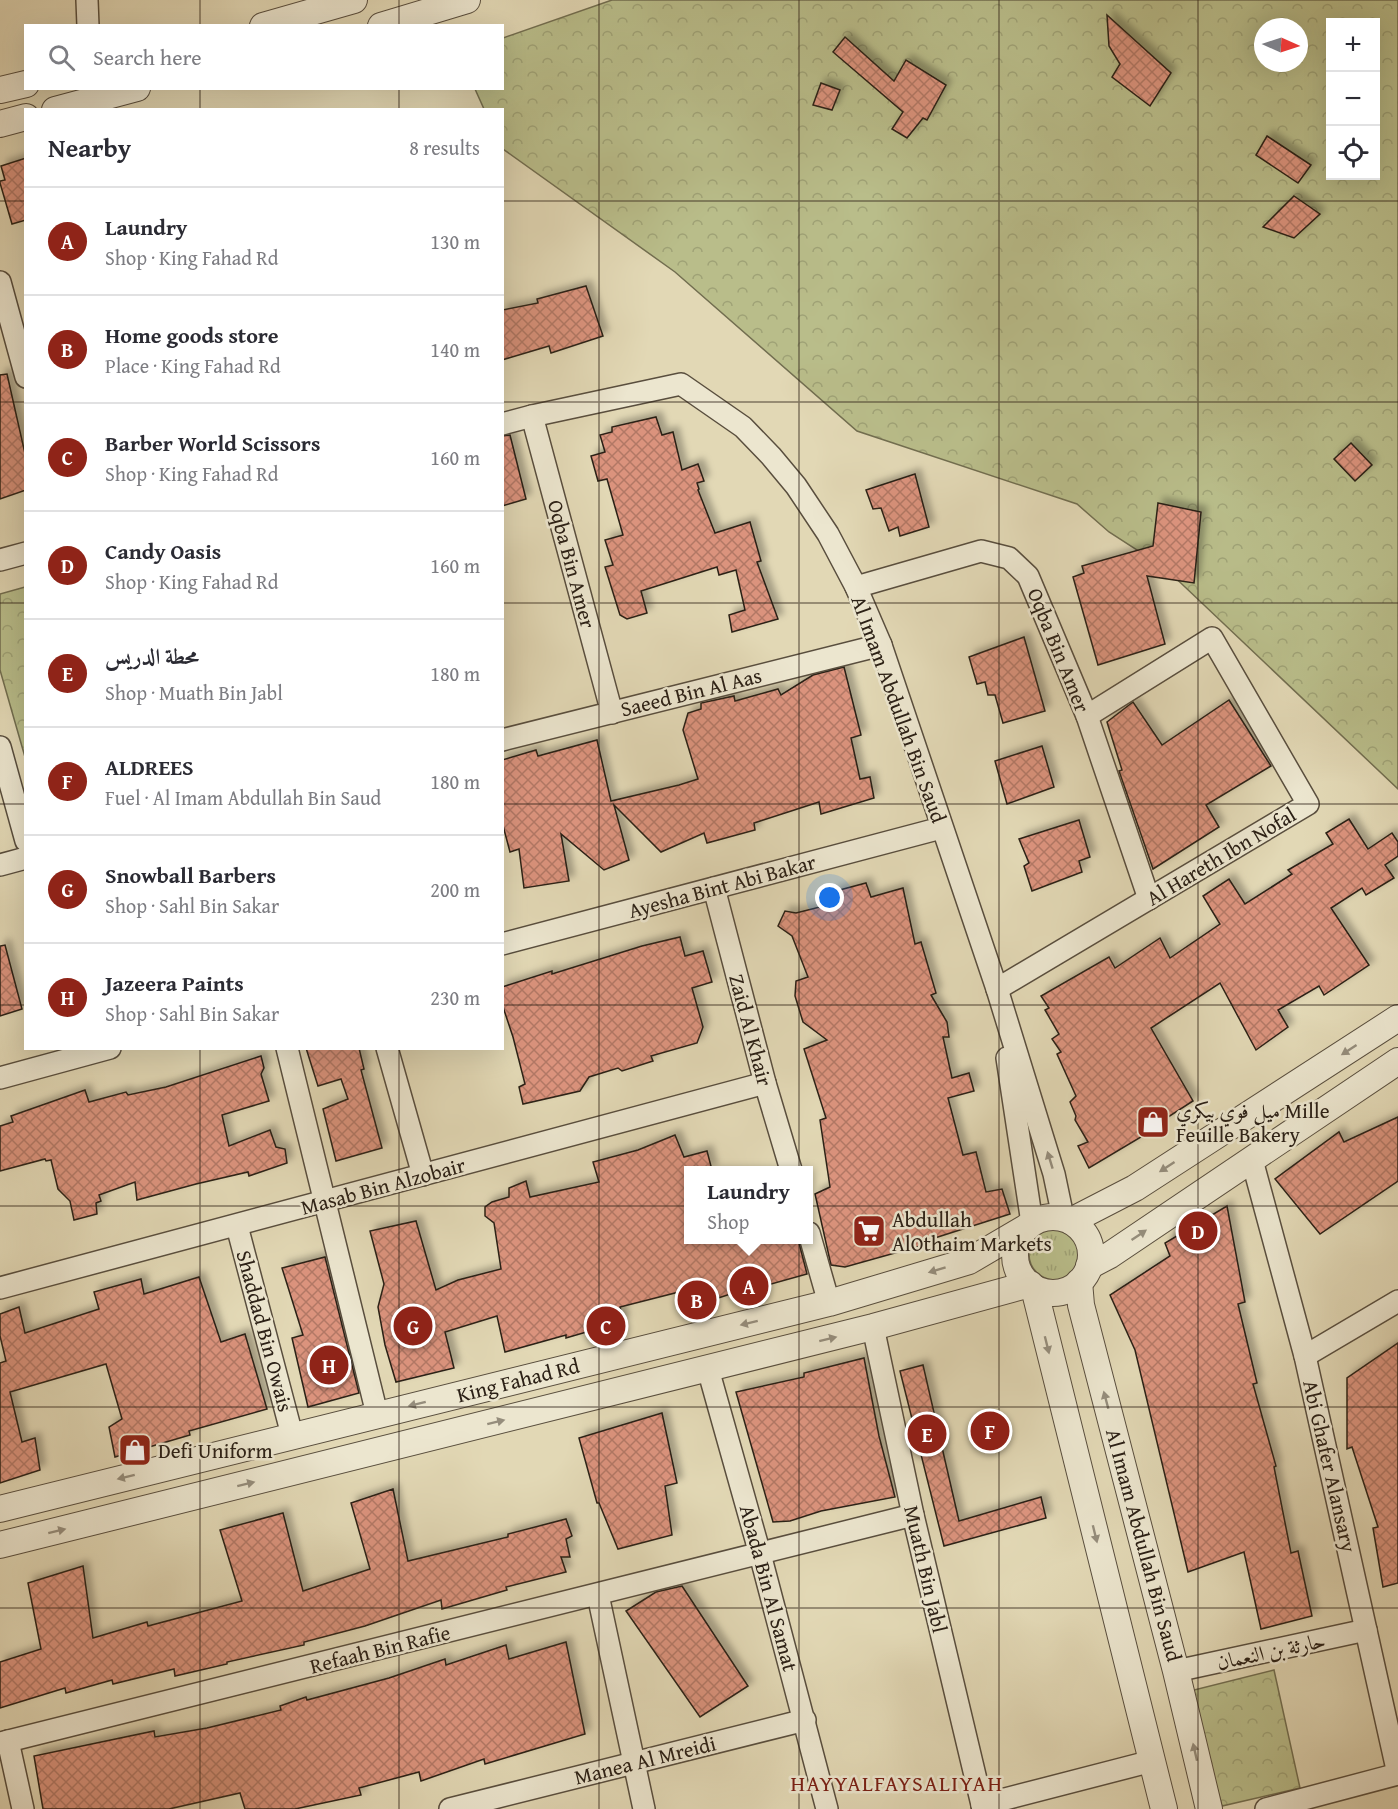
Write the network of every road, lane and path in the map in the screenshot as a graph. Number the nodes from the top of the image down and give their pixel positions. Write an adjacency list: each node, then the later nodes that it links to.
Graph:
1 (87, 0): 5 (street)
2 (354, 0): 4 (street)
3 (467, 0): 7 (street)
4 (303, 8): 6 (street)
5 (88, 24)
6 (267, 24)
7 (388, 24)
8 (24, 84): 9 (street)
9 (0, 90)
10 (130, 90): 11 (street)
11 (62, 108)
12 (24, 118): 13 (street)
13 (0, 124)
14 (0, 282): 15 (street)
15 (13, 336): 16 (street)
16 (24, 371)
17 (532, 416): 18 (street, Al Imam Abdullah Bin Saud); 21 (street, Al Imam Abdullah Bin Saud); 23 (street, Oqba Bin Amer)
18 (504, 423)
19 (24, 554): 20 (street)
20 (0, 560)
21 (856, 587): 22 (street, Al Imam Abdullah Bin Saud); 24 (street, Oqba Bin Amer)
22 (880, 645): 23 (street, Saeed Bin Al Aas); 29 (street, Al Imam Abdullah Bin Saud)
23 (612, 712): 25 (street, Saeed Bin Al Aas)
24 (1087, 716): 33 (street, Oqba Bin Amer); 33 (street, Al Hareth Ibn Nofal)
25 (504, 739)
26 (0, 747): 27 (street)
27 (20, 798): 28 (street)
28 (24, 827)
29 (941, 828): 32 (street, Ayesha Bint Abi Bakar); 35 (street, Al Imam Abdullah Bin Saud)
30 (24, 859): 31 (street)
31 (0, 865)
32 (714, 888): 34 (street, Ayesha Bint Abi Bakar); 42 (street, Zaid Al Khair)
33 (1149, 900): 35 (street, Al Hareth Ibn Nofal)
34 (504, 943)
35 (997, 989): 47 (street, Al Imam Abdullah Bin Saud, one-way to 35); 48 (street, Al Imam Abdullah Bin Saud)
36 (1398, 1018): 47 (street, one-way to 47)
37 (287, 1050): 46 (street)
38 (388, 1050): 45 (street)
39 (82, 1052): 41 (street)
40 (1398, 1061): 43 (street)
41 (0, 1078)
42 (765, 1083): 44 (street, Zaid Al Khair); 45 (street, Masab Bin Alzobair)
43 (1252, 1160): 51 (street, one-way to 43); 57 (street, Abi Ghafer Alansary)
44 (790, 1166)
45 (423, 1174): 46 (street, Masab Bin Alzobair)
46 (323, 1201): 49 (street, Masab Bin Alzobair); 59 (street)
47 (1067, 1219): 48 (street); 51 (street)
48 (1029, 1225): 52 (street); 55 (street, King Fahad Rd, one-way to 55)
49 (237, 1226): 53 (street, Masab Bin Alzobair); 60 (street, Shaddad Bin Owais)
50 (812, 1244): 55 (street)
51 (1084, 1274): 52 (street); 67 (street, Al Imam Abdullah Bin Saud, one-way to 51)
52 (1032, 1286): 56 (street, King Fahad Rd); 70 (street, Al Imam Abdullah Bin Saud, one-way to 70)
53 (0, 1288)
54 (1398, 1301): 57 (street)
55 (829, 1303): 59 (street, King Fahad Rd, one-way to 59)
56 (873, 1327): 58 (street, King Fahad Rd, one-way to 56); 62 (street, Muath Bin Jabl)
57 (1305, 1356): 66 (street, Abi Ghafer Alansary)
58 (708, 1369): 63 (street, King Fahad Rd, one-way to 58); 64 (street, Abada Bin Al Samat)
59 (377, 1414): 60 (street, King Fahad Rd)
60 (292, 1435): 61 (street, King Fahad Rd, one-way to 61)
61 (0, 1509)
62 (913, 1515): 64 (street, Refaah Bin Rafie); 74 (street, Muath Bin Jabl)
63 (0, 1545)
64 (760, 1554): 65 (street, Refaah Bin Rafie); 68 (street, Abada Bin Al Samat)
65 (598, 1595): 69 (street, Refaah Bin Rafie); 71 (street)
66 (1366, 1630): 67 (street, حارثة بن النعمان); 72 (street, Abi Ghafer Alansary)
67 (1176, 1671): 79 (street, Al Imam Abdullah Bin Saud, one-way to 67)
68 (805, 1720): 71 (street, Manea Al Mreidi); 77 (street, Abada Bin Al Samat)
69 (4, 1742): 75 (street)
70 (1152, 1761): 74 (street); 78 (street, Al Imam Abdullah Bin Saud)
71 (633, 1763): 73 (street, Manea Al Mreidi); 76 (street)
72 (1398, 1774): 80 (street)
73 (463, 1807)
74 (982, 1807)
75 (23, 1809)
76 (644, 1809)
77 (827, 1809)
78 (1164, 1809)
79 (1209, 1809)
80 (1266, 1809)

